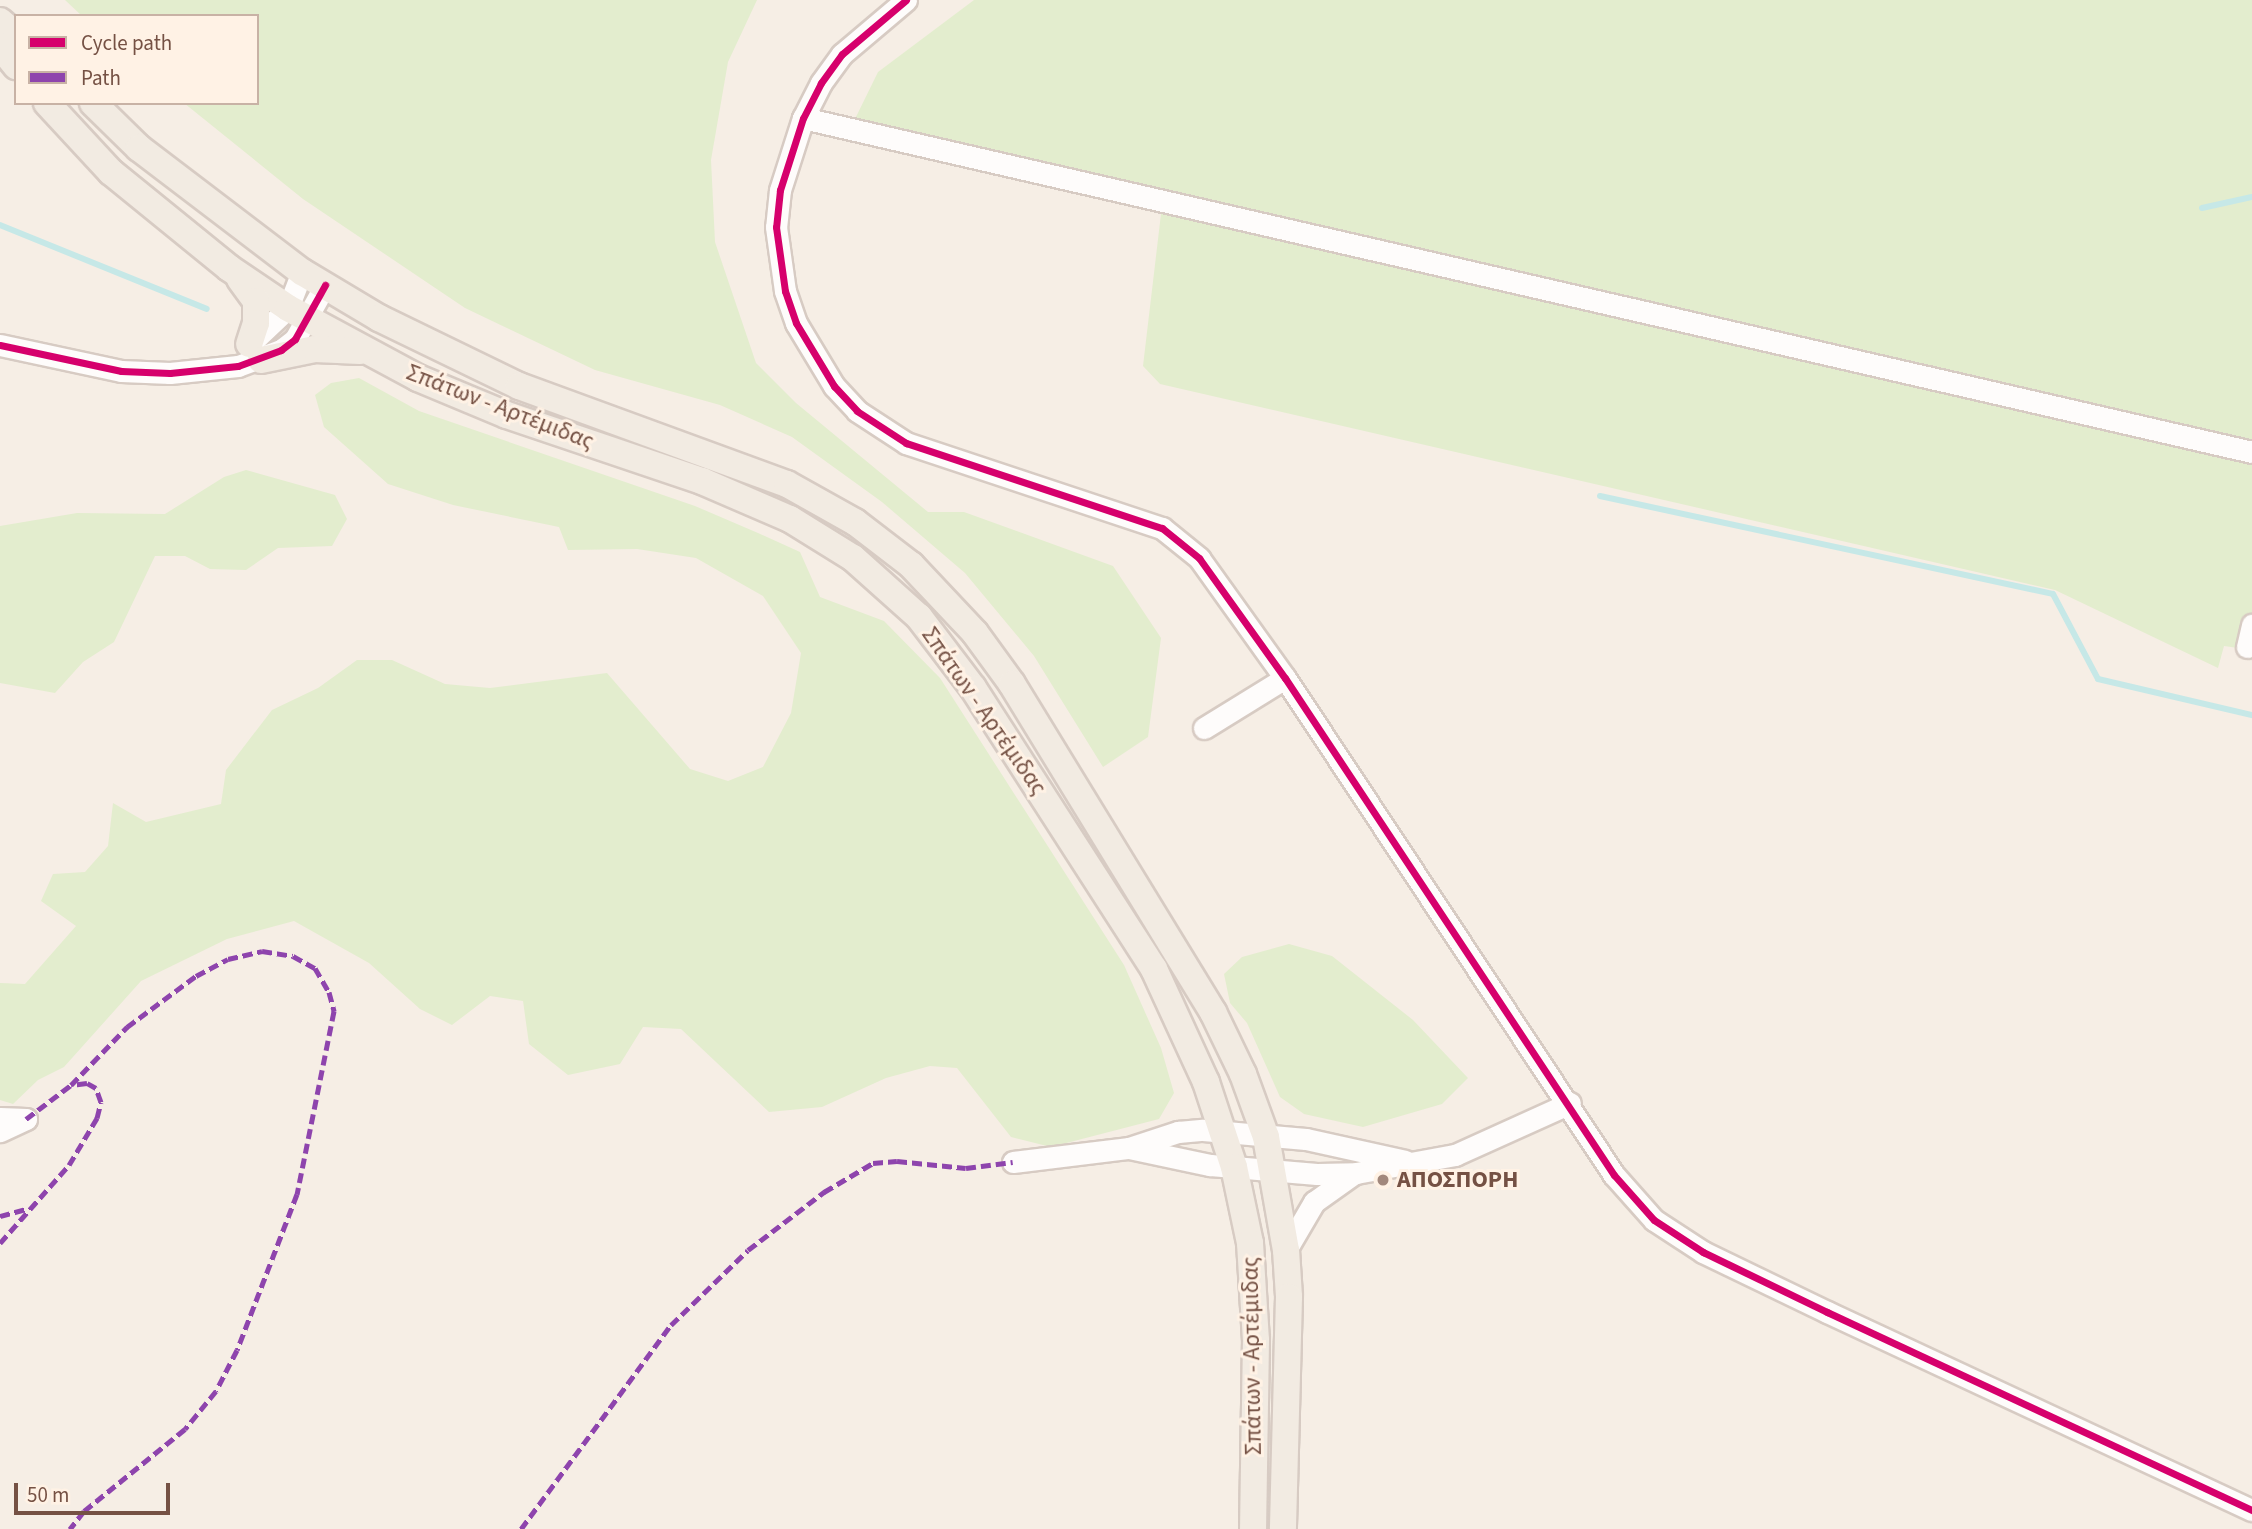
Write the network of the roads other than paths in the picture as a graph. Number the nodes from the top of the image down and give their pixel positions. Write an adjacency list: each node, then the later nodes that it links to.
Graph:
1 (906, 0): 8 (street)
2 (0, 21): 3 (main road)
3 (14, 33)
4 (0, 46): 5 (main road)
5 (14, 64)
6 (49, 105): 9 (main road, Σπάτων - Αρτέμιδας)
7 (95, 105): 10 (main road, Σπάτων - Αρτέμιδας)
8 (803, 118): 15 (street); 18 (street)
9 (229, 268): 11 (main road, Σπάτων - Αρτέμιδας); 13 (main road)
10 (314, 279): 11 (street); 24 (main road, Σπάτων - Αρτέμιδας)
11 (299, 313): 13 (street); 14 (main road, Σπάτων - Αρτέμιδας)
12 (0, 345): 13 (street)
13 (255, 352): 14 (main road)
14 (370, 352): 23 (main road, Σπάτων - Αρτέμιδας)
15 (2252, 452)
16 (2252, 625): 17 (street)
17 (2247, 647)
18 (1285, 678): 19 (street); 20 (street)
19 (1204, 728)
20 (1570, 1103): 27 (street); 32 (street)
21 (0, 1118): 22 (street)
22 (0, 1131)
23 (1224, 1132): 24 (street); 25 (street); 28 (main road, Σπάτων - Αρτέμιδας)
24 (1266, 1137): 27 (street); 29 (main road, Σπάτων - Αρτέμιδας)
25 (1129, 1148): 26 (street); 28 (street)
26 (1013, 1162)
27 (1408, 1162): 30 (street)
28 (1234, 1167): 29 (street); 33 (main road, Σπάτων - Αρτέμιδας)
29 (1273, 1171): 30 (street); 31 (main road, Σπάτων - Αρτέμιδας)
30 (1356, 1173): 31 (street)
31 (1286, 1250): 34 (main road, Σπάτων - Αρτέμιδας)
32 (2252, 1510)
33 (1253, 1529)
34 (1283, 1529)

